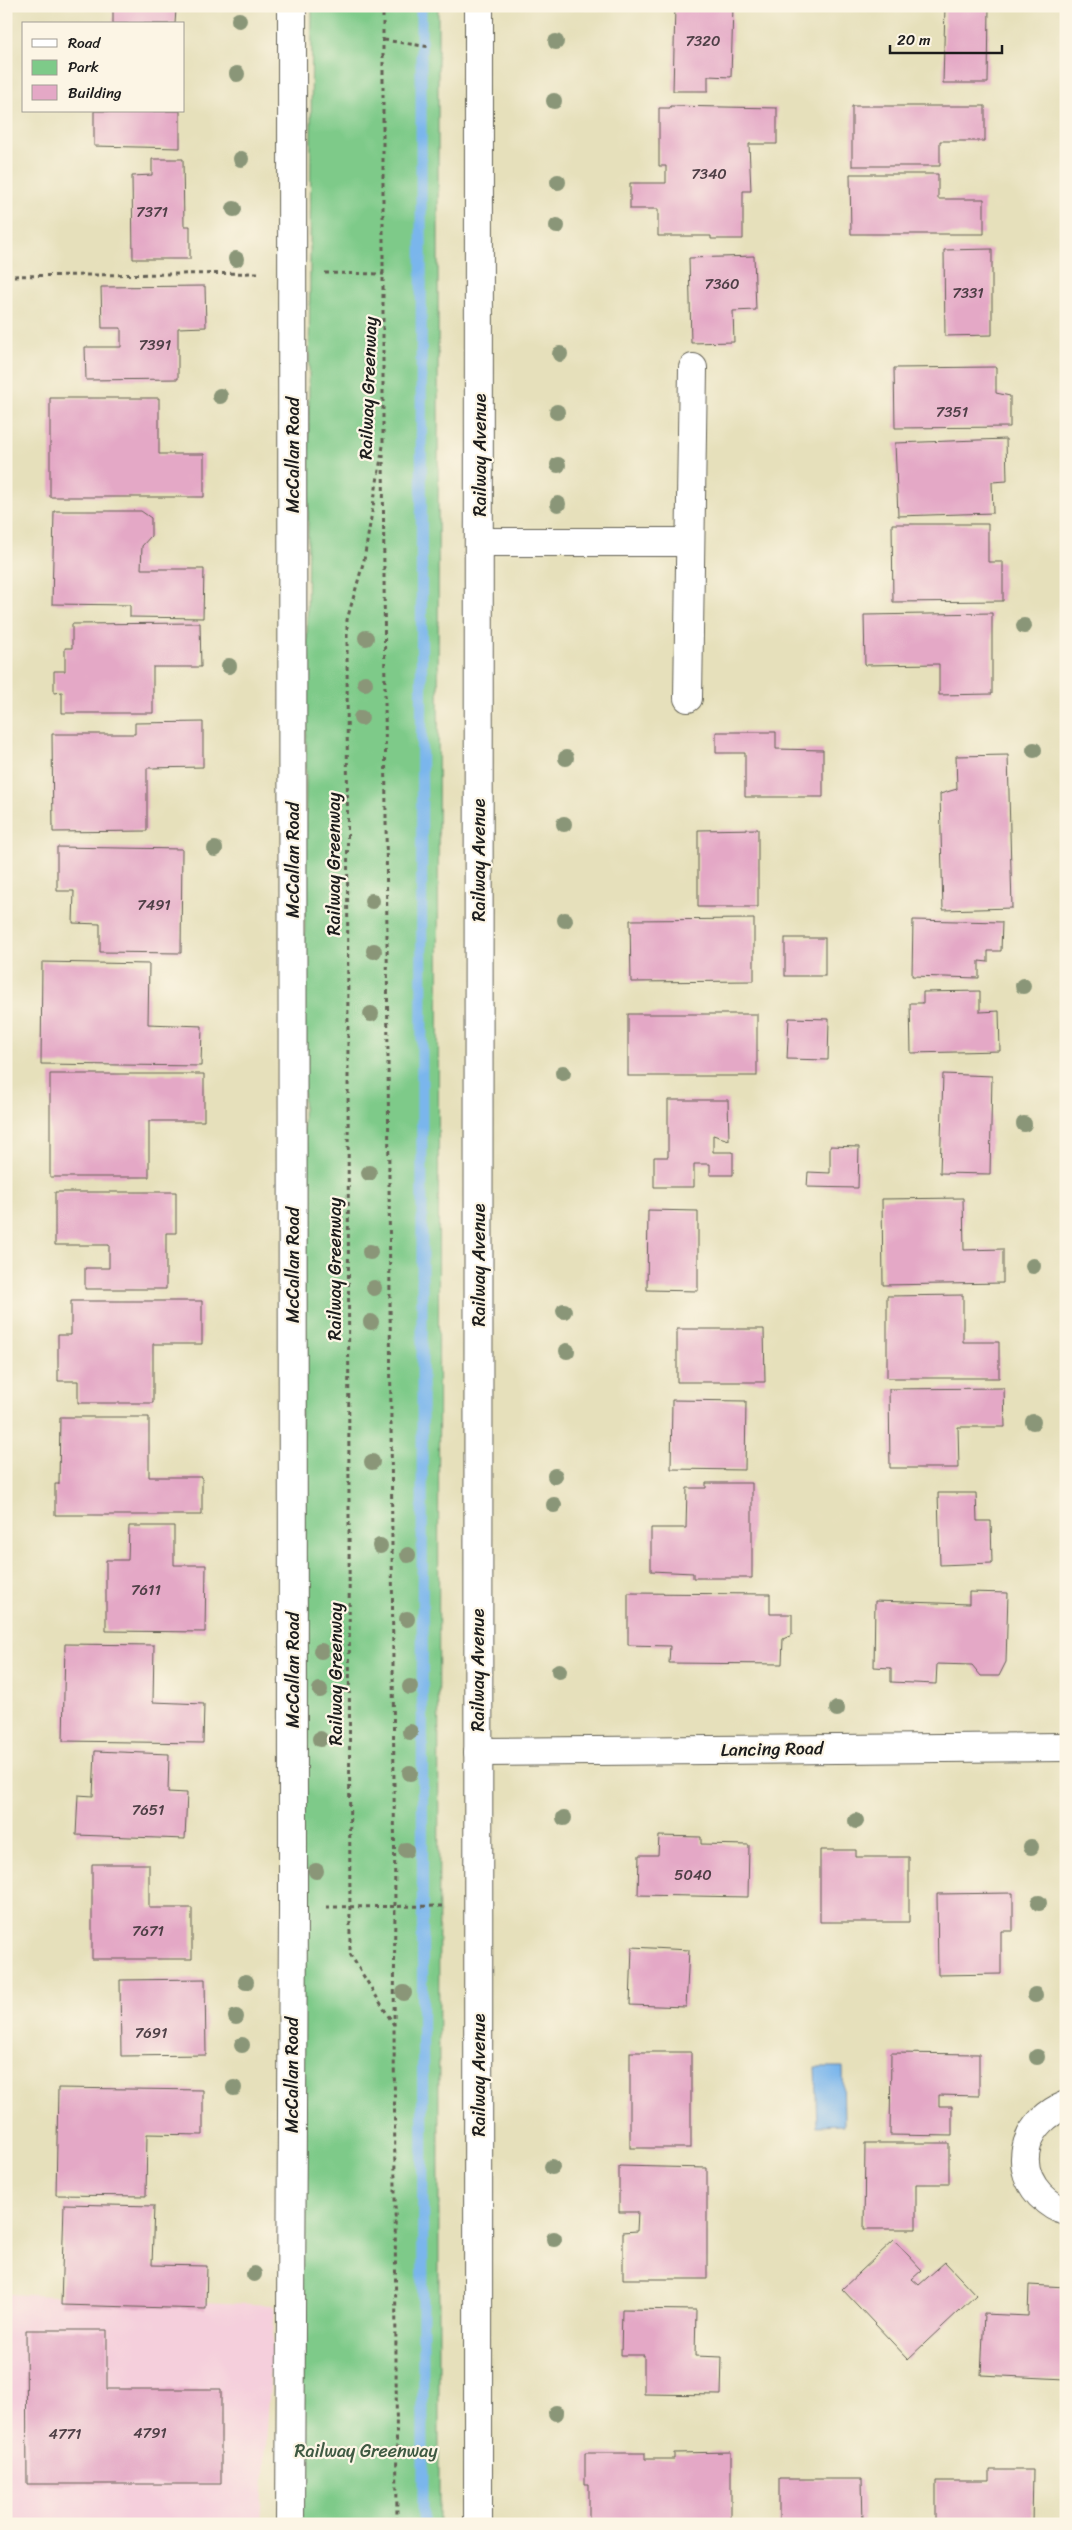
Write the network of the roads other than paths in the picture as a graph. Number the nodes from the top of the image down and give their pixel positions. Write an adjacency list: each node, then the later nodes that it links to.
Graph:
1 (292, 6): 11 (street, McCallan Road)
2 (479, 6): 4 (street, Railway Avenue)
3 (693, 368): 5 (street)
4 (480, 542): 5 (street); 8 (street, Railway Avenue)
5 (690, 542): 6 (street)
6 (688, 698)
7 (1066, 1747): 8 (street, Lancing Road)
8 (478, 1752): 12 (street, Railway Avenue)
9 (1066, 2106): 10 (street)
10 (1066, 2211)
11 (290, 2524)
12 (478, 2524)

